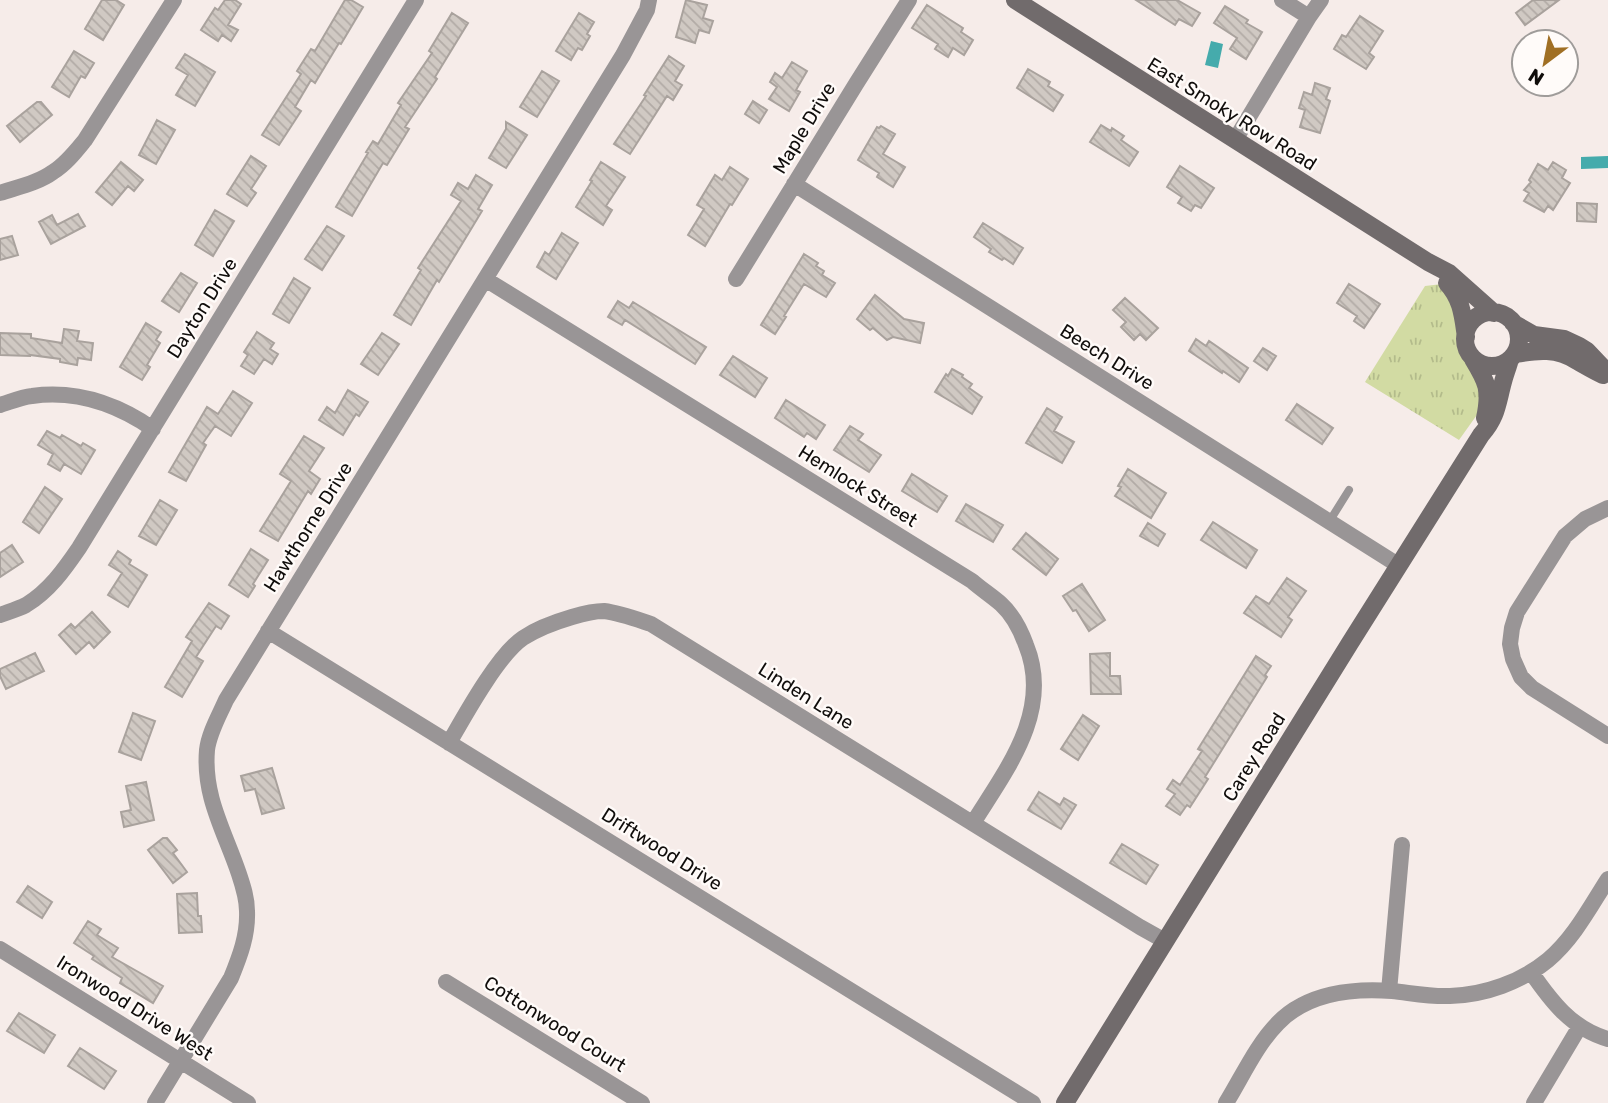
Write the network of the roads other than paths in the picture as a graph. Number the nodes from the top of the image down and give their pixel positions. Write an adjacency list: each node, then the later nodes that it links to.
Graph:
1 (174, 0): 11 (street)
2 (416, 0): 21 (street, Dayton Drive)
3 (649, 0): 13 (street, Hawthorne Drive)
4 (909, 0): 10 (street, Maple Drive)
5 (1015, 0): 9 (street, East Smoky Row Road)
6 (1282, 0): 8 (street)
7 (1321, 0): 8 (street)
8 (1309, 18): 9 (street)
9 (1234, 140): 12 (street, East Smoky Row Road)
10 (794, 184): 14 (street, Maple Drive); 25 (street, Beech Drive)
11 (0, 193)
12 (1428, 262): 15 (street, East Smoky Row Road); 17 (street, East Smoky Row Road)
13 (485, 279): 28 (street, Hawthorne Drive); 31 (street, Hemlock Street)
14 (736, 279)
15 (1494, 313): 16 (street, East Smoky Row Road); 17 (street)
16 (1513, 323): 18 (street); 19 (street)
17 (1468, 346): 18 (street); 22 (street, Carey Road)
18 (1512, 357): 19 (street); 22 (street, Carey Road)
19 (1608, 375)
20 (0, 405): 21 (street)
21 (153, 429): 27 (street, Dayton Drive)
22 (1481, 435): 26 (street, Carey Road)
23 (1349, 490): 25 (lane)
24 (1608, 508): 29 (street)
25 (1329, 522): 26 (street, Beech Drive)
26 (1398, 565): 34 (street, Carey Road)
27 (0, 615)
28 (268, 631): 30 (street, Driftwood Drive); 41 (street, Hawthorne Drive)
29 (1608, 736)
30 (449, 743): 31 (street, Linden Lane); 45 (street, Driftwood Drive)
31 (973, 823): 34 (street, Linden Lane)
32 (1402, 845): 38 (street)
33 (1608, 879): 36 (street)
34 (1165, 941): 46 (street, Carey Road)
35 (0, 949): 41 (street, Ironwood Drive West)
36 (1531, 972): 38 (street); 39 (street)
37 (446, 982): 44 (street, Cottonwood Court)
38 (1389, 991): 47 (street)
39 (1580, 1026): 40 (street); 48 (street)
40 (1608, 1038)
41 (181, 1060): 42 (street, Hawthorne Drive); 43 (street, Ironwood Drive West)
42 (155, 1103)
43 (248, 1103)
44 (642, 1103)
45 (1034, 1103)
46 (1065, 1103)
47 (1226, 1103)
48 (1534, 1103)

